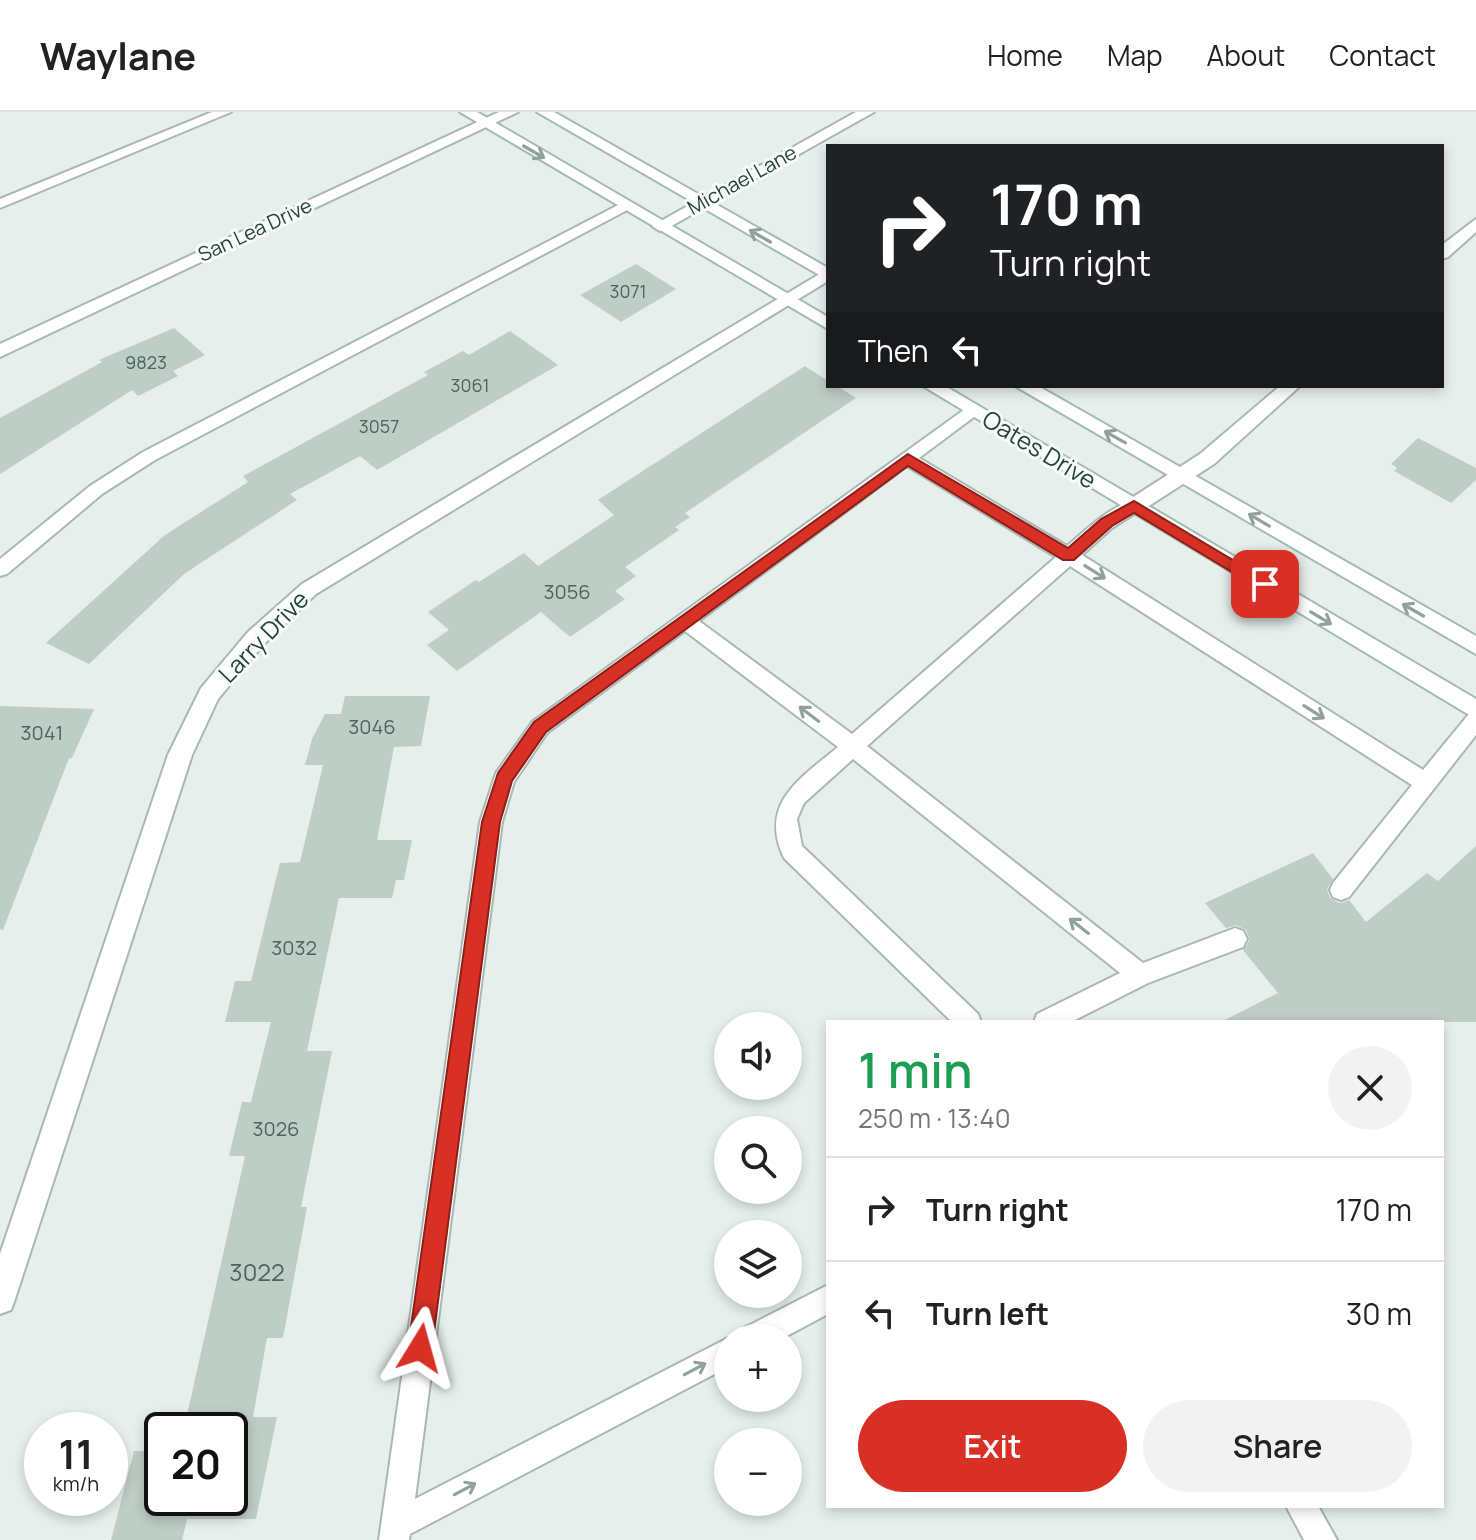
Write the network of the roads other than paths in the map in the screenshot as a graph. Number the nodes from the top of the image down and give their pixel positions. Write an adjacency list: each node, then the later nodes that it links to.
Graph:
1 (224, 112): 8 (lane)
2 (467, 112): 6 (street)
3 (511, 112): 6 (street, San Lea Drive)
4 (544, 112): 7 (street)
5 (867, 112): 7 (street, Michael Lane)
6 (486, 124): 9 (street, one-way to 9); 17 (street, San Lea Drive)
7 (702, 203): 11 (street, Michael Lane); 13 (street, one-way to 7)
8 (0, 204)
9 (626, 205): 11 (street); 26 (lane)
10 (1476, 224): 12 (street)
11 (660, 226): 15 (street)
12 (1444, 252)
13 (826, 273)
14 (826, 275): 15 (street, Larry Drive)
15 (786, 299): 16 (street); 38 (street, Larry Drive)
16 (826, 323)
17 (0, 351)
18 (935, 388): 21 (street, Oates Drive)
19 (1028, 388): 23 (street, Oates Drive, one-way to 19)
20 (1289, 388): 23 (street)
21 (972, 410): 22 (lane); 24 (street, Oates Drive)
22 (908, 459): 25 (lane); 27 (lane)
23 (1183, 475): 24 (street); 28 (street, Oates Drive, one-way to 23)
24 (1134, 506): 25 (lane); 29 (street, Oates Drive, one-way to 29)
25 (1069, 556): 31 (lane); 32 (lane, one-way to 32)
26 (0, 569)
27 (685, 621): 31 (lane, one-way to 27); 43 (lane)
28 (1476, 646)
29 (1476, 710)
30 (1476, 720): 32 (lane)
31 (852, 746): 35 (lane, one-way to 31); 36 (lane)
32 (1424, 782): 33 (lane)
33 (1341, 890)
34 (1235, 939): 35 (lane)
35 (1140, 975): 37 (lane)
36 (967, 1020)
37 (1050, 1020)
38 (0, 1299)
39 (826, 1300): 40 (lane)
40 (781, 1324)
41 (714, 1360): 43 (lane, one-way to 41)
42 (1302, 1508): 44 (lane)
43 (395, 1533)
44 (1322, 1540)

